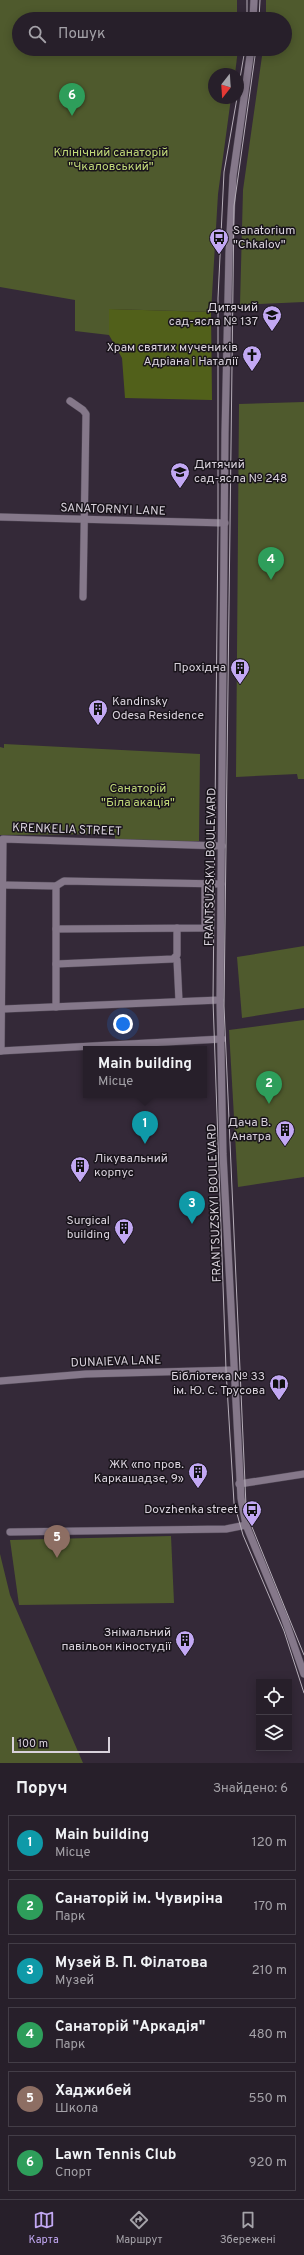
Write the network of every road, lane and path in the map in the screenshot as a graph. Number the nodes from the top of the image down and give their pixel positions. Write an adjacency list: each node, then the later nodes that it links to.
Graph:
1 (254, 0): 2 (street)
2 (253, 12)
3 (250, 56): 7 (street, FRANTSUZSKYI BOULEVARD)
4 (70, 401): 6 (street)
5 (0, 517): 6 (street, SANATORNYI LANE)
6 (83, 520): 7 (street, SANATORNYI LANE); 8 (street)
7 (225, 523): 9 (street, FRANTSUZSKYI BOULEVARD)
8 (83, 597)
9 (222, 846): 11 (street, KRENKELIA STREET); 12 (street, FRANTSUZSKYI BOULEVARD)
10 (210, 883): 12 (street); 13 (street); 14 (street)
11 (3, 884): 13 (street); 21 (street, KRENKELIA STREET)
12 (221, 884): 18 (street, FRANTSUZSKYI BOULEVARD)
13 (56, 886): 15 (street)
14 (177, 928): 15 (street); 16 (street)
15 (56, 929): 17 (street)
16 (175, 958): 17 (street); 19 (street)
17 (56, 964): 20 (street)
18 (220, 1000): 19 (street); 22 (street, FRANTSUZSKYI BOULEVARD)
19 (179, 1002): 20 (street)
20 (56, 1007): 21 (street)
21 (3, 1009): 25 (street, KRENKELIA STREET)
22 (222, 1039): 23 (street); 26 (street, FRANTSUZSKYI BOULEVARD)
23 (92, 1046)
24 (83, 1047): 25 (street)
25 (0, 1051)
26 (234, 1370): 27 (street, DUNAIEVA LANE); 29 (street, FRANTSUZSKYI BOULEVARD)
27 (0, 1381)
28 (304, 1474): 29 (street)
29 (239, 1484): 30 (street, FRANTSUZSKYI BOULEVARD)
30 (246, 1525): 31 (street); 32 (street, FRANTSUZSKYI BOULEVARD)
31 (10, 1532)
32 (304, 1674)

